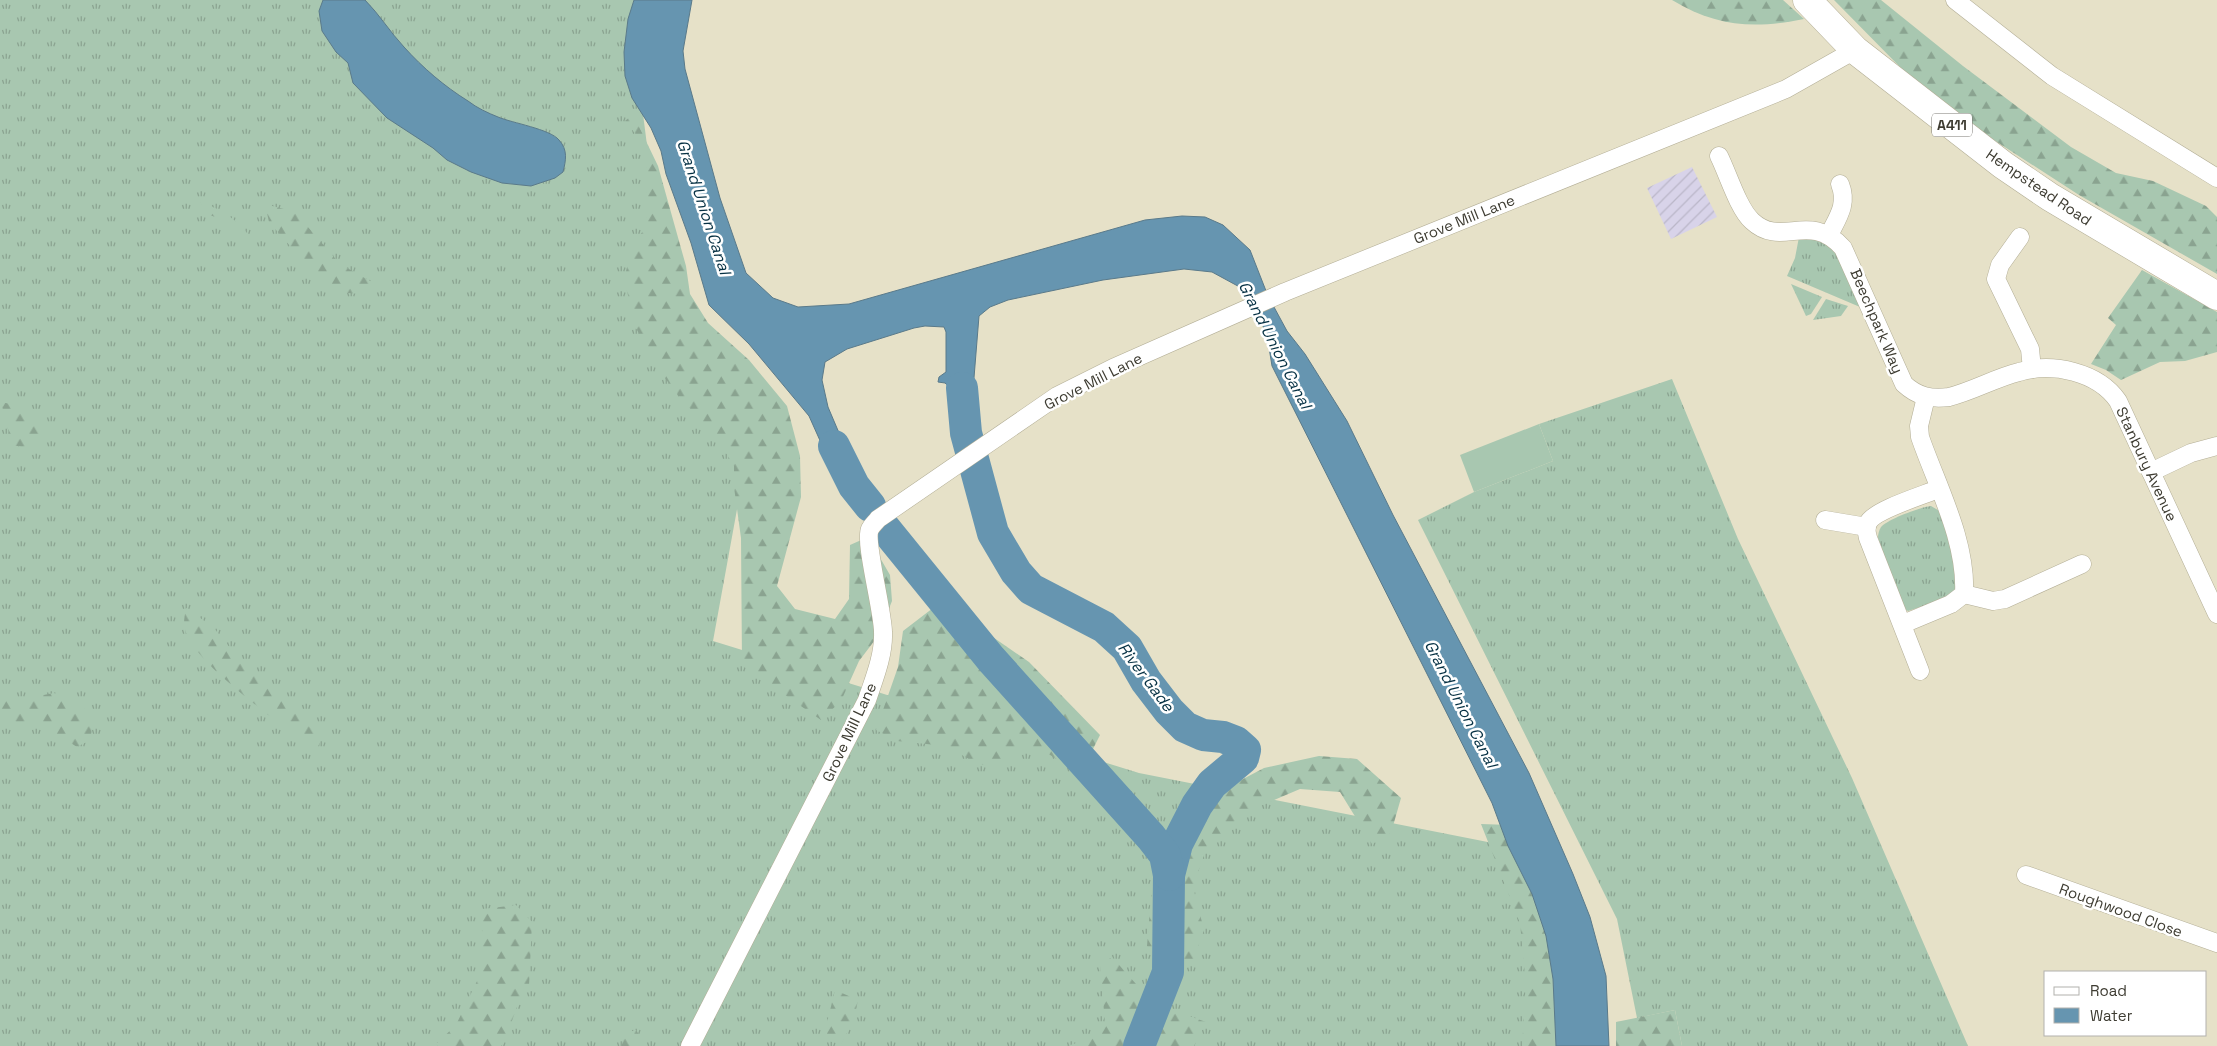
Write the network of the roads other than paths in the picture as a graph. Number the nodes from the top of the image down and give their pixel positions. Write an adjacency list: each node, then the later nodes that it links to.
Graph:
1 (1808, 0): 3 (main road, Hempstead Road / A411)
2 (1955, 0): 5 (street)
3 (1855, 50): 9 (main road, Hempstead Road / A411); 24 (street, Grove Mill Lane)
4 (1719, 156): 7 (street)
5 (2217, 178)
6 (1840, 184): 7 (street)
7 (1829, 235): 11 (street, Beechpark Way)
8 (2020, 237): 10 (street)
9 (2217, 296)
10 (2032, 369): 11 (street, Stanbury Avenue); 13 (street, Stanbury Avenue)
11 (1926, 397): 14 (street)
12 (2217, 446): 13 (street)
13 (2151, 472): 19 (street, Stanbury Avenue)
14 (1938, 489): 16 (street); 18 (street)
15 (1825, 520): 16 (street)
16 (1866, 527): 20 (street)
17 (2082, 564): 18 (street)
18 (1964, 594): 20 (street)
19 (2217, 614)
20 (1903, 624): 21 (street)
21 (1920, 671)
22 (2026, 875): 23 (street, Roughwood Close)
23 (2217, 943)
24 (690, 1046)

